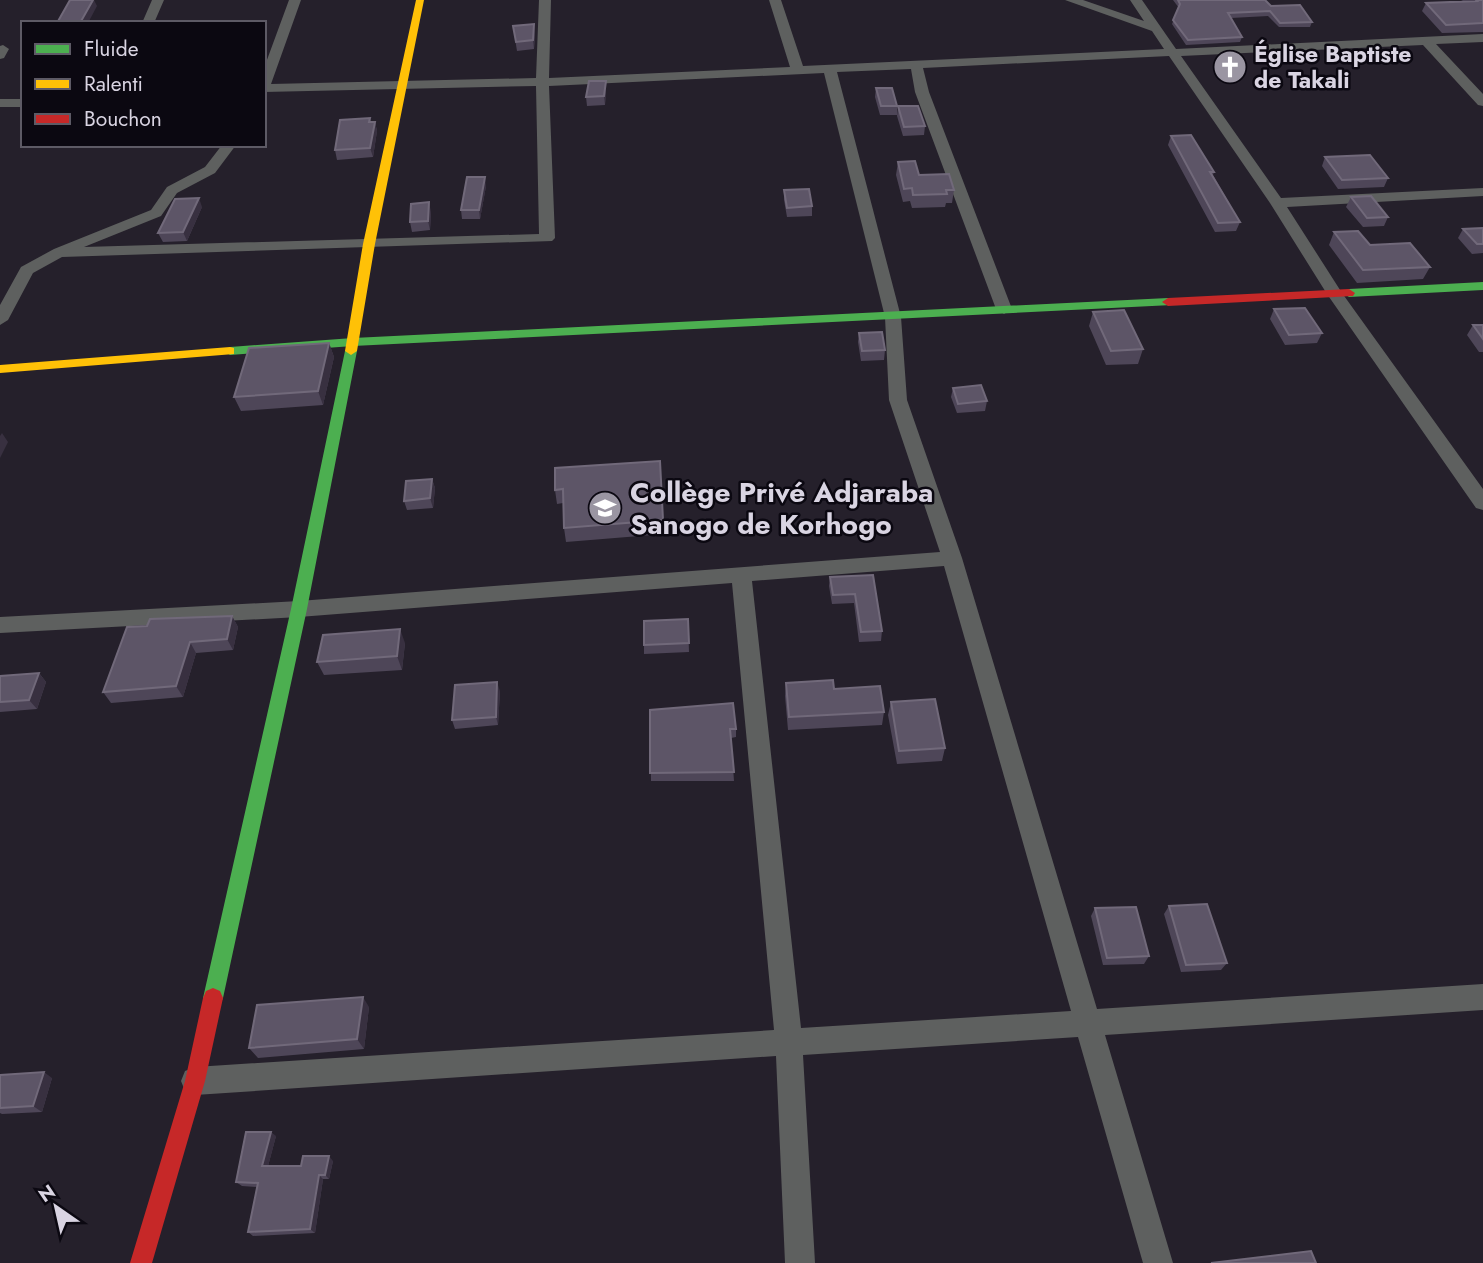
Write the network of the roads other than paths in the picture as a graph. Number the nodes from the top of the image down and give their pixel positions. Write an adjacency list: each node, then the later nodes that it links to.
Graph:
1 (158, 0): 8 (street)
2 (295, 0): 16 (street)
3 (420, 0): 18 (street)
4 (545, 0): 17 (street)
5 (775, 0): 15 (street)
6 (1071, 0): 9 (street)
7 (1136, 0): 9 (street)
8 (149, 21)
9 (1157, 29): 12 (street)
10 (1483, 38): 11 (street)
11 (1427, 41): 12 (street); 20 (street)
12 (1173, 52): 13 (street); 25 (street)
13 (916, 64): 14 (street); 30 (street)
14 (829, 67): 15 (street); 31 (street)
15 (798, 70): 17 (street)
16 (266, 81)
17 (542, 82): 18 (street); 26 (street)
18 (400, 85): 19 (street); 26 (street)
19 (266, 87)
20 (1483, 102)
21 (0, 103): 22 (street)
22 (21, 103)
23 (227, 147): 27 (street)
24 (1483, 192): 25 (street)
25 (1277, 203): 29 (street)
26 (369, 244): 27 (street); 33 (street)
27 (59, 252): 32 (street)
28 (1483, 286): 29 (street)
29 (1335, 294): 30 (street); 35 (street)
30 (1004, 309): 31 (street)
31 (893, 317): 33 (street); 36 (street)
32 (0, 320)
33 (353, 342): 34 (street); 38 (street)
34 (0, 369)
35 (1483, 503)
36 (952, 558): 37 (street); 41 (street)
37 (741, 575): 38 (street); 42 (street)
38 (299, 609): 39 (street); 43 (street)
39 (0, 625)
40 (1483, 997): 41 (street)
41 (1090, 1024): 42 (street); 46 (street)
42 (789, 1043): 43 (street); 45 (street)
43 (195, 1081): 44 (street)
44 (141, 1263)
45 (800, 1263)
46 (1158, 1263)

